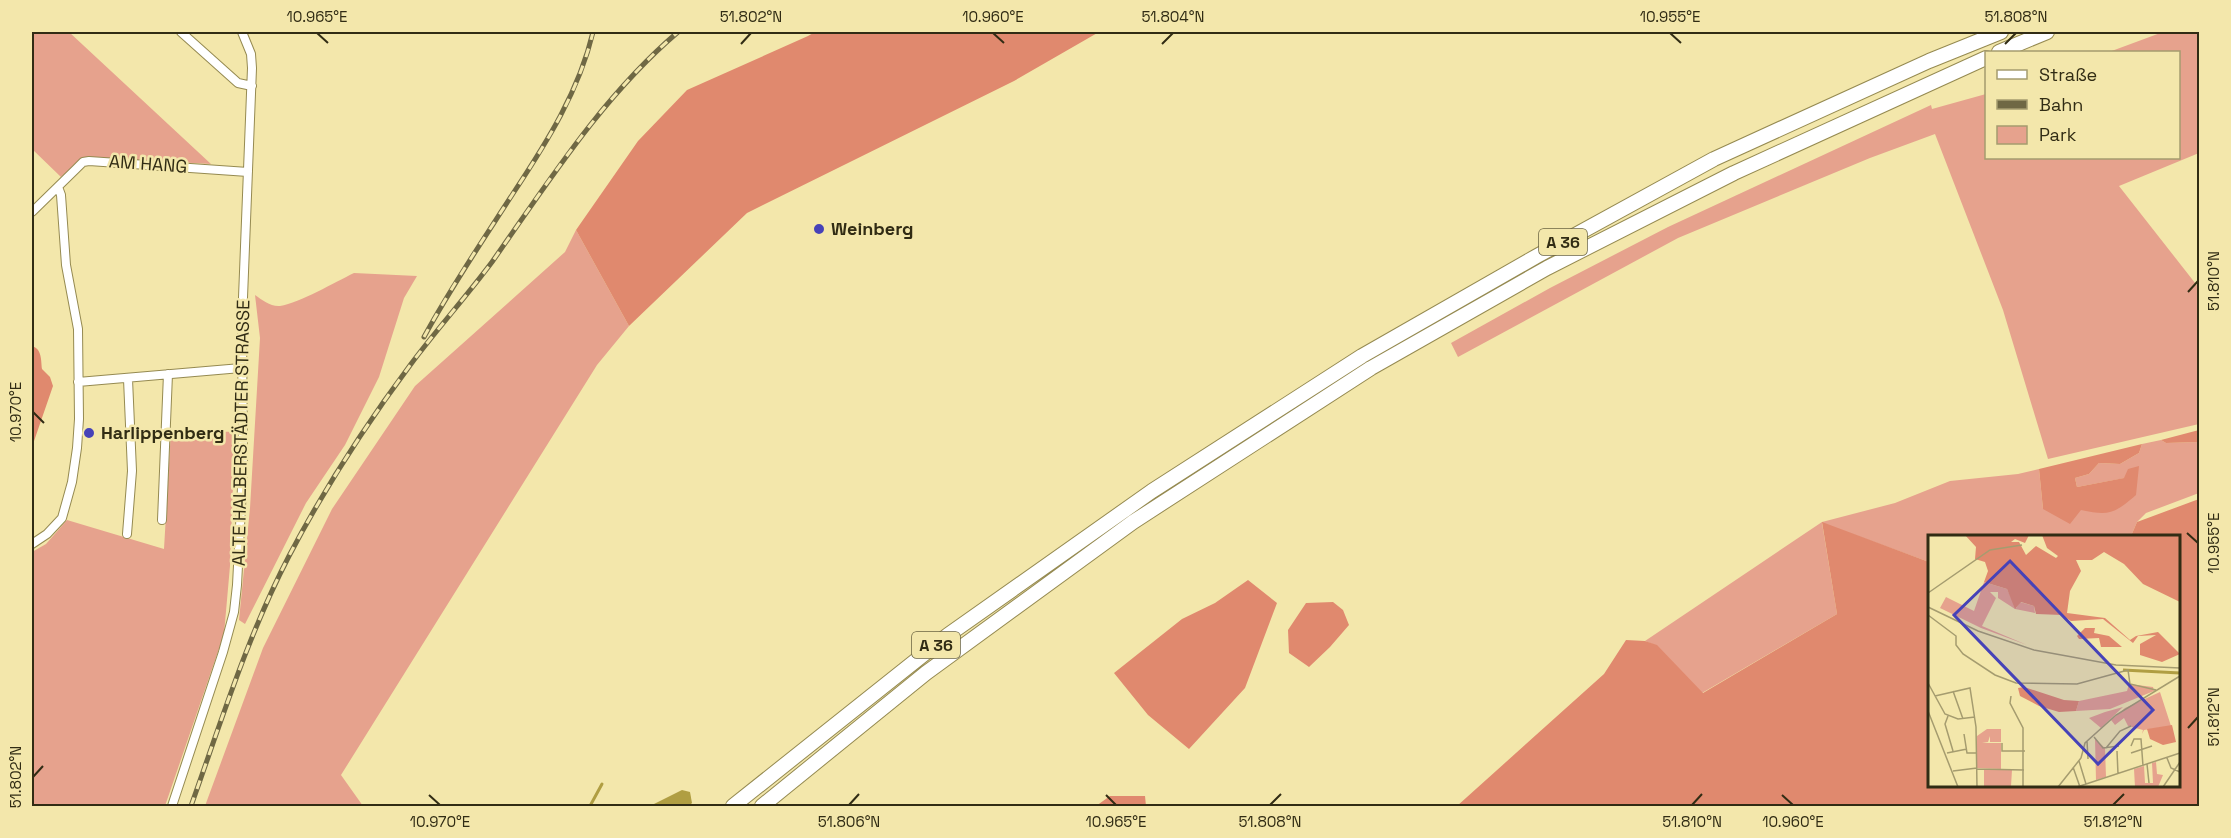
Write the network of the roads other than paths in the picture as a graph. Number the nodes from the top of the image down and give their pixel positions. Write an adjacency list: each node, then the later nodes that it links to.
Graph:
1 (181, 32): 7 (street)
2 (242, 32): 7 (street, ALTE HALBERSTÄDTER STRASSE)
3 (2001, 32): 19 (highway, A 36)
4 (2047, 32): 5 (highway)
5 (2001, 51)
6 (1985, 58): 20 (highway, A 36)
7 (252, 86): 8 (street, ALTE HALBERSTÄDTER STRASSE)
8 (248, 172): 9 (street, AM HANG); 11 (street, ALTE HALBERSTÄDTER STRASSE)
9 (58, 187): 10 (street, AM HANG); 14 (street)
10 (32, 212)
11 (241, 368): 12 (street); 18 (street, ALTE HALBERSTÄDTER STRASSE)
12 (168, 375): 13 (street); 15 (street)
13 (128, 379): 14 (street); 16 (street)
14 (78, 382): 17 (street)
15 (162, 520)
16 (127, 534)
17 (33, 541)
18 (172, 807)
19 (733, 807)
20 (762, 807)

